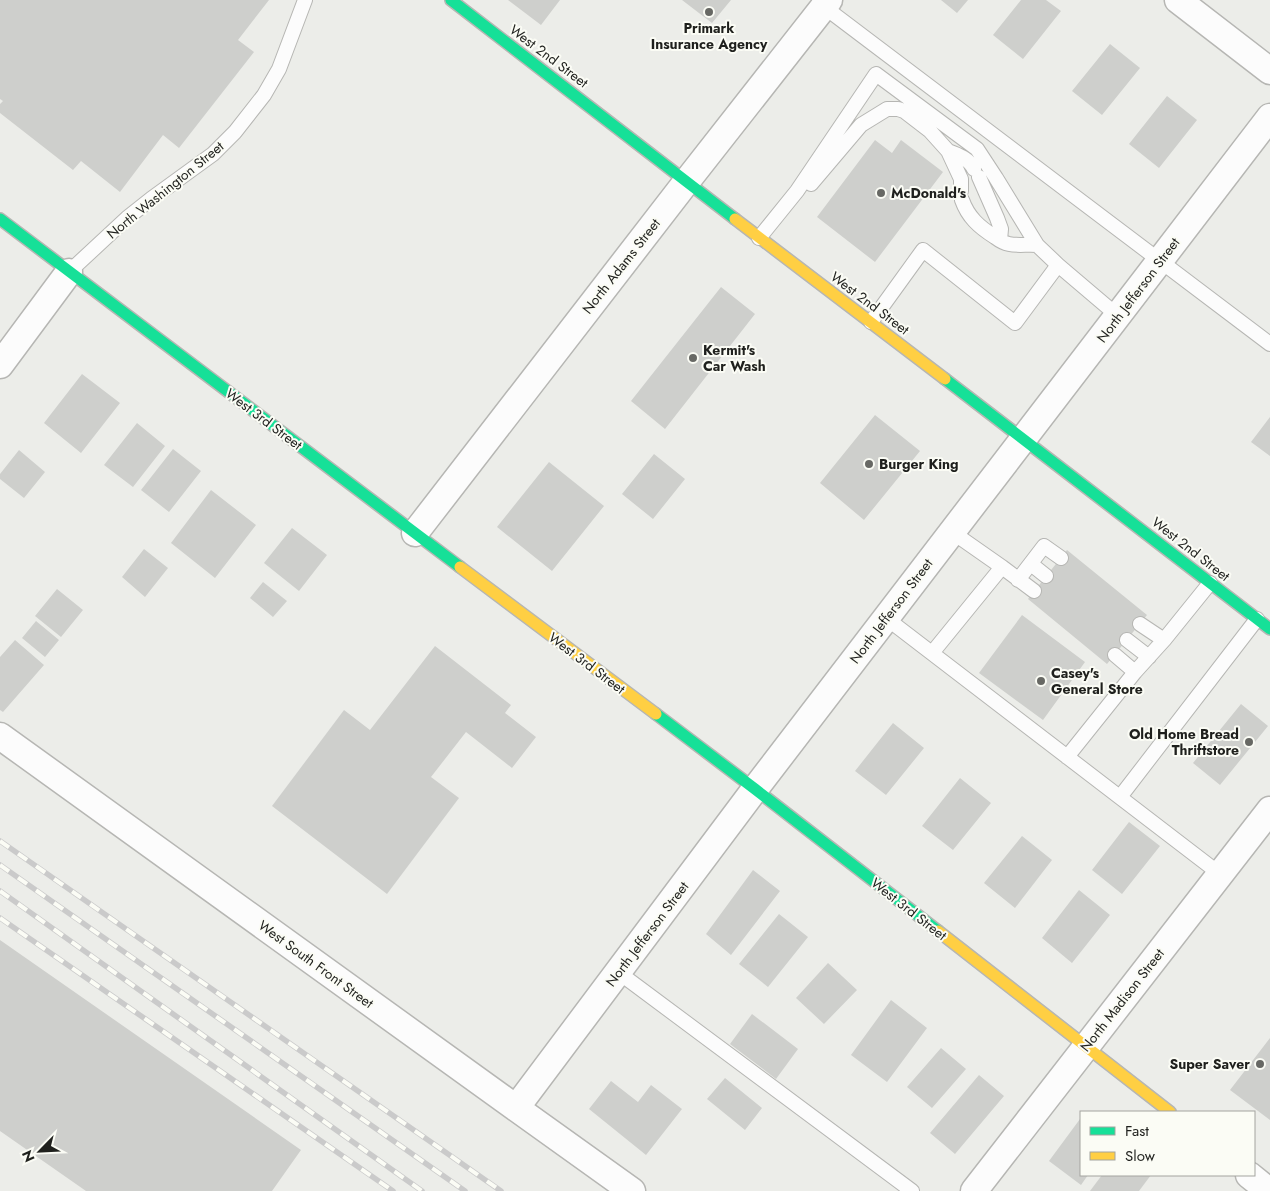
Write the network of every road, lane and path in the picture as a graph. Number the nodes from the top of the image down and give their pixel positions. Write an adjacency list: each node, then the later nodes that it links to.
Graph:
1 (306, 0): 16 (lane, North Washington Street)
2 (451, 0): 8 (main road, West 2nd Street)
3 (1178, 0): 5 (street)
4 (822, 2): 8 (street, North Adams Street); 14 (lane)
5 (1270, 71)
6 (1270, 116): 14 (street, North Jefferson Street)
7 (948, 151): 9 (lane); 12 (lane); 12 (lane)
8 (687, 181): 11 (main road, West 2nd Street); 23 (street, North Adams Street)
9 (797, 191): 11 (lane); 13 (lane)
10 (0, 219): 16 (main road, West 3rd Street)
11 (759, 238): 18 (main road, West 2nd Street)
12 (1000, 240): 13 (lane)
13 (1037, 245): 15 (lane)
14 (1160, 262): 17 (street, North Jefferson Street); 19 (lane)
15 (1058, 265): 17 (lane); 18 (lane)
16 (69, 272): 20 (street, North Washington Street); 23 (main road, West 3rd Street)
17 (1118, 316): 21 (street, North Jefferson Street)
18 (871, 322): 21 (main road, West 2nd Street)
19 (1270, 344)
20 (0, 364)
21 (1023, 439): 22 (street, North Jefferson Street); 29 (main road, West 2nd Street)
22 (952, 532): 26 (lane); 31 (street, North Jefferson Street)
23 (415, 533): 43 (main road, West 3rd Street)
24 (1061, 558): 25 (lane)
25 (1031, 564): 27 (lane); 28 (lane)
26 (1002, 567): 28 (lane); 37 (lane)
27 (1046, 576)
28 (1018, 580): 30 (lane)
29 (1210, 583): 32 (main road, West 2nd Street); 36 (lane)
30 (1034, 591)
31 (886, 618): 37 (lane); 43 (street, North Jefferson Street)
32 (1257, 619): 34 (main road, West 2nd Street); 44 (lane)
33 (1140, 624): 36 (lane)
34 (1270, 630)
35 (1127, 640): 39 (lane)
36 (1164, 640): 39 (lane)
37 (932, 653): 42 (lane)
38 (1115, 655): 40 (lane)
39 (1149, 657): 40 (lane)
40 (1136, 672): 42 (lane)
41 (0, 736): 49 (street, West South Front Street)
42 (1067, 757): 44 (lane)
43 (755, 789): 47 (street, North Jefferson Street); 48 (main road, West 3rd Street)
44 (1120, 797): 46 (lane)
45 (1270, 810): 46 (street, North Madison Street)
46 (1220, 874): 48 (street, North Madison Street)
47 (618, 972): 49 (street, North Jefferson Street); 53 (lane)
48 (1086, 1046): 50 (main road, West 3rd Street); 54 (street, North Madison Street)
49 (516, 1108): 52 (street, West South Front Street)
50 (1169, 1111)
51 (1250, 1176): 55 (street)
52 (632, 1191)
53 (912, 1191)
54 (974, 1191)
55 (1269, 1191)

